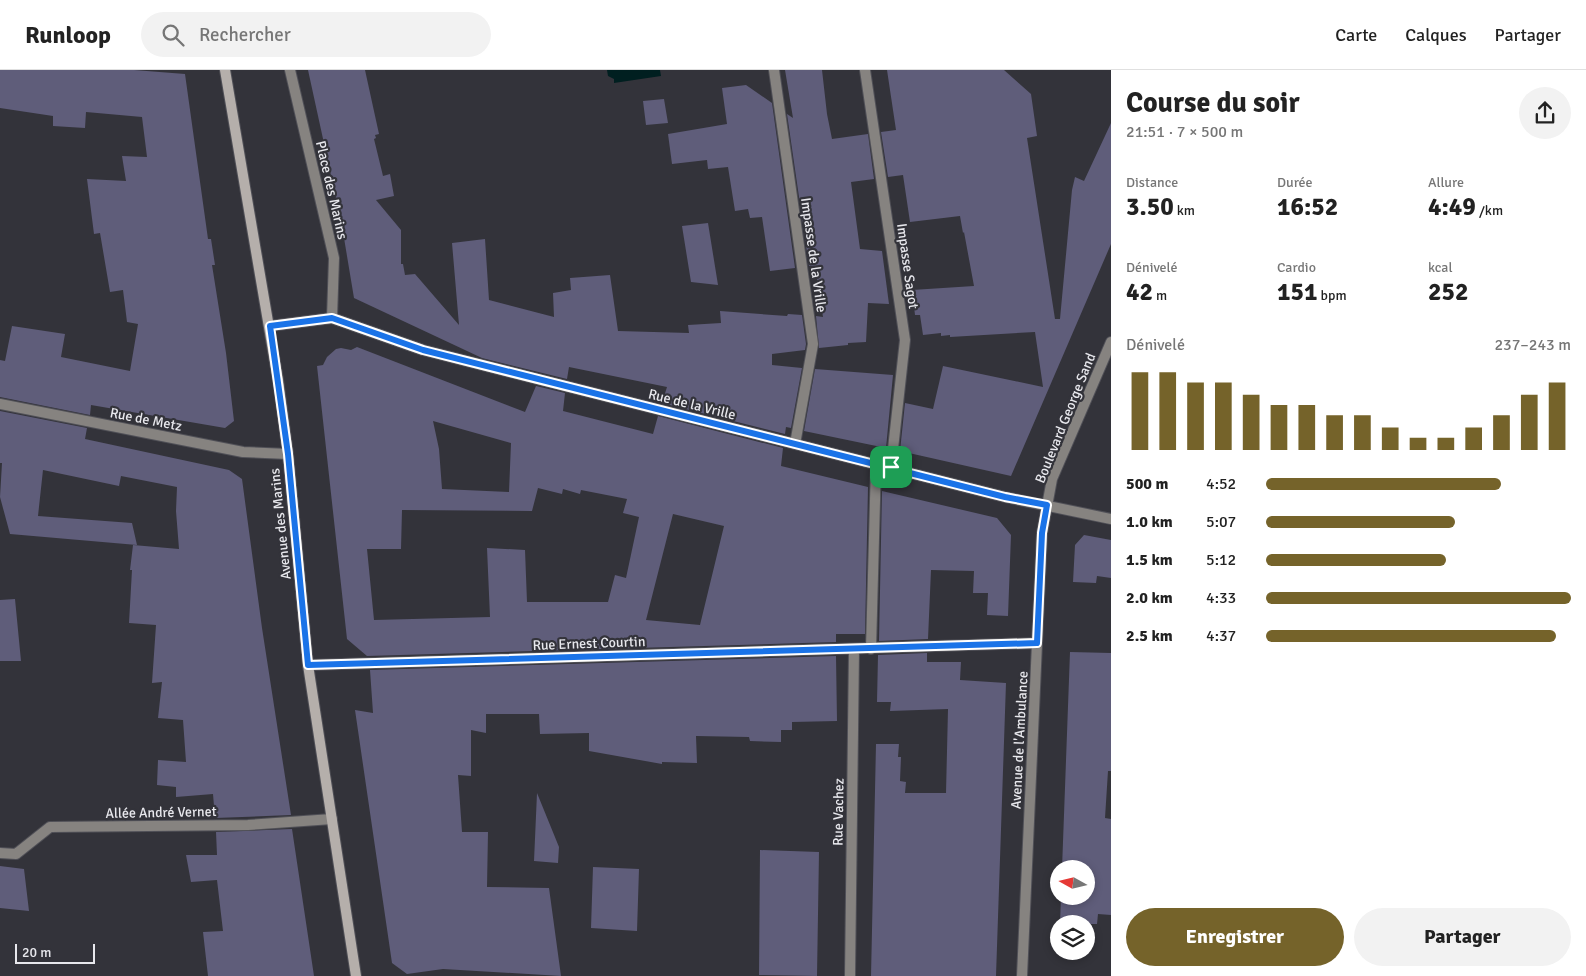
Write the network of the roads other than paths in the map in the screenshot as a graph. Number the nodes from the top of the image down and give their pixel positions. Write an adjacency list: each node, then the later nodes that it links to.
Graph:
1 (225, 70): 6 (main road, Avenue des Marins)
2 (290, 70): 5 (street, Place des Marins)
3 (774, 70): 9 (street, Impasse de la Vrille)
4 (865, 70): 12 (street, Impasse Sagot)
5 (332, 318): 6 (street, Rue de la Vrille); 9 (street, Rue de la Vrille)
6 (270, 326): 10 (main road, Avenue des Marins)
7 (1111, 342): 13 (street, Boulevard George Sand)
8 (0, 404): 10 (street, Rue de Metz)
9 (795, 444): 11 (street, Rue de la Vrille)
10 (288, 454): 18 (main road, Avenue des Marins)
11 (876, 464): 12 (street, Rue de la Vrille); 17 (street)
12 (891, 467): 13 (street, Rue de la Vrille)
13 (1047, 505): 14 (street, Rue de la Vrille); 15 (street, Avenue de l'Ambulance)
14 (1111, 519)
15 (1037, 643): 17 (street, Rue Ernest Courtin); 23 (street, Avenue de l'Ambulance)
16 (854, 649): 17 (street, Rue Ernest Courtin); 18 (street, Rue Ernest Courtin); 22 (street, Rue Vachez)
17 (871, 649)
18 (308, 665): 19 (main road, Avenue des Marins)
19 (332, 819): 20 (street, Allée André Vernet); 21 (main road, Avenue des Marins)
20 (0, 853)
21 (356, 976)
22 (850, 976)
23 (1022, 976)

